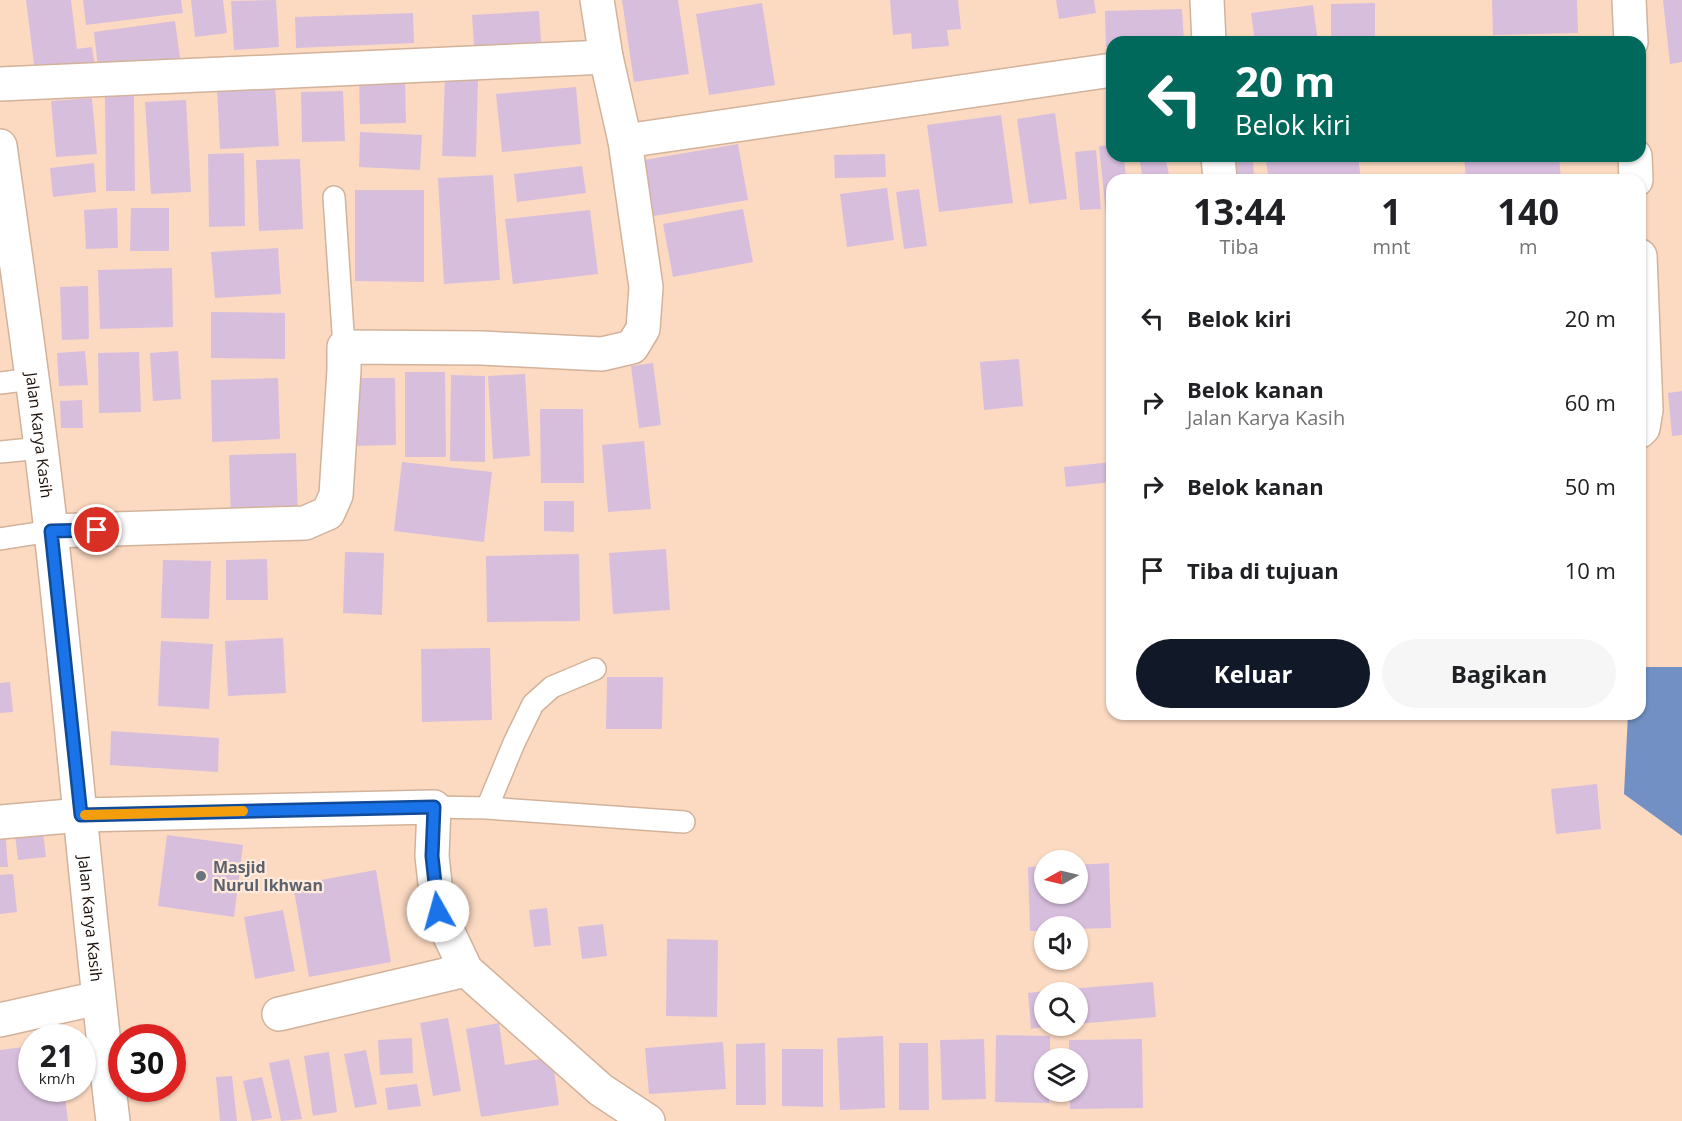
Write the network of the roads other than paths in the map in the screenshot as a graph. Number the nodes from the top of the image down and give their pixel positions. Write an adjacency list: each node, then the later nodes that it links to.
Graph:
1 (597, 0): 6 (street)
2 (1207, 0): 4 (street)
3 (1629, 0): 5 (street)
4 (1209, 36)
5 (1631, 36)
6 (606, 57): 8 (street); 9 (street)
7 (1106, 71): 9 (street)
8 (0, 84)
9 (625, 141): 12 (street)
10 (0, 146): 13 (street, Jalan Karya Kasih)
11 (334, 197): 12 (lane)
12 (344, 347): 17 (street)
13 (32, 379): 14 (lane); 15 (street, Jalan Karya Kasih)
14 (0, 383)
15 (40, 448): 16 (lane); 17 (street, Jalan Karya Kasih)
16 (0, 452)
17 (51, 531): 18 (lane); 22 (street, Jalan Karya Kasih)
18 (0, 539)
19 (595, 669): 21 (lane)
20 (434, 807): 21 (lane); 22 (street); 25 (street)
21 (487, 808): 24 (lane)
22 (81, 815): 23 (street); 26 (street, Jalan Karya Kasih)
23 (0, 822)
24 (684, 822)
25 (466, 970): 27 (street); 29 (street)
26 (98, 998): 28 (street); 30 (street, Jalan Karya Kasih)
27 (279, 1014)
28 (0, 1020)
29 (599, 1105): 31 (street)
30 (113, 1121)
31 (648, 1121)

